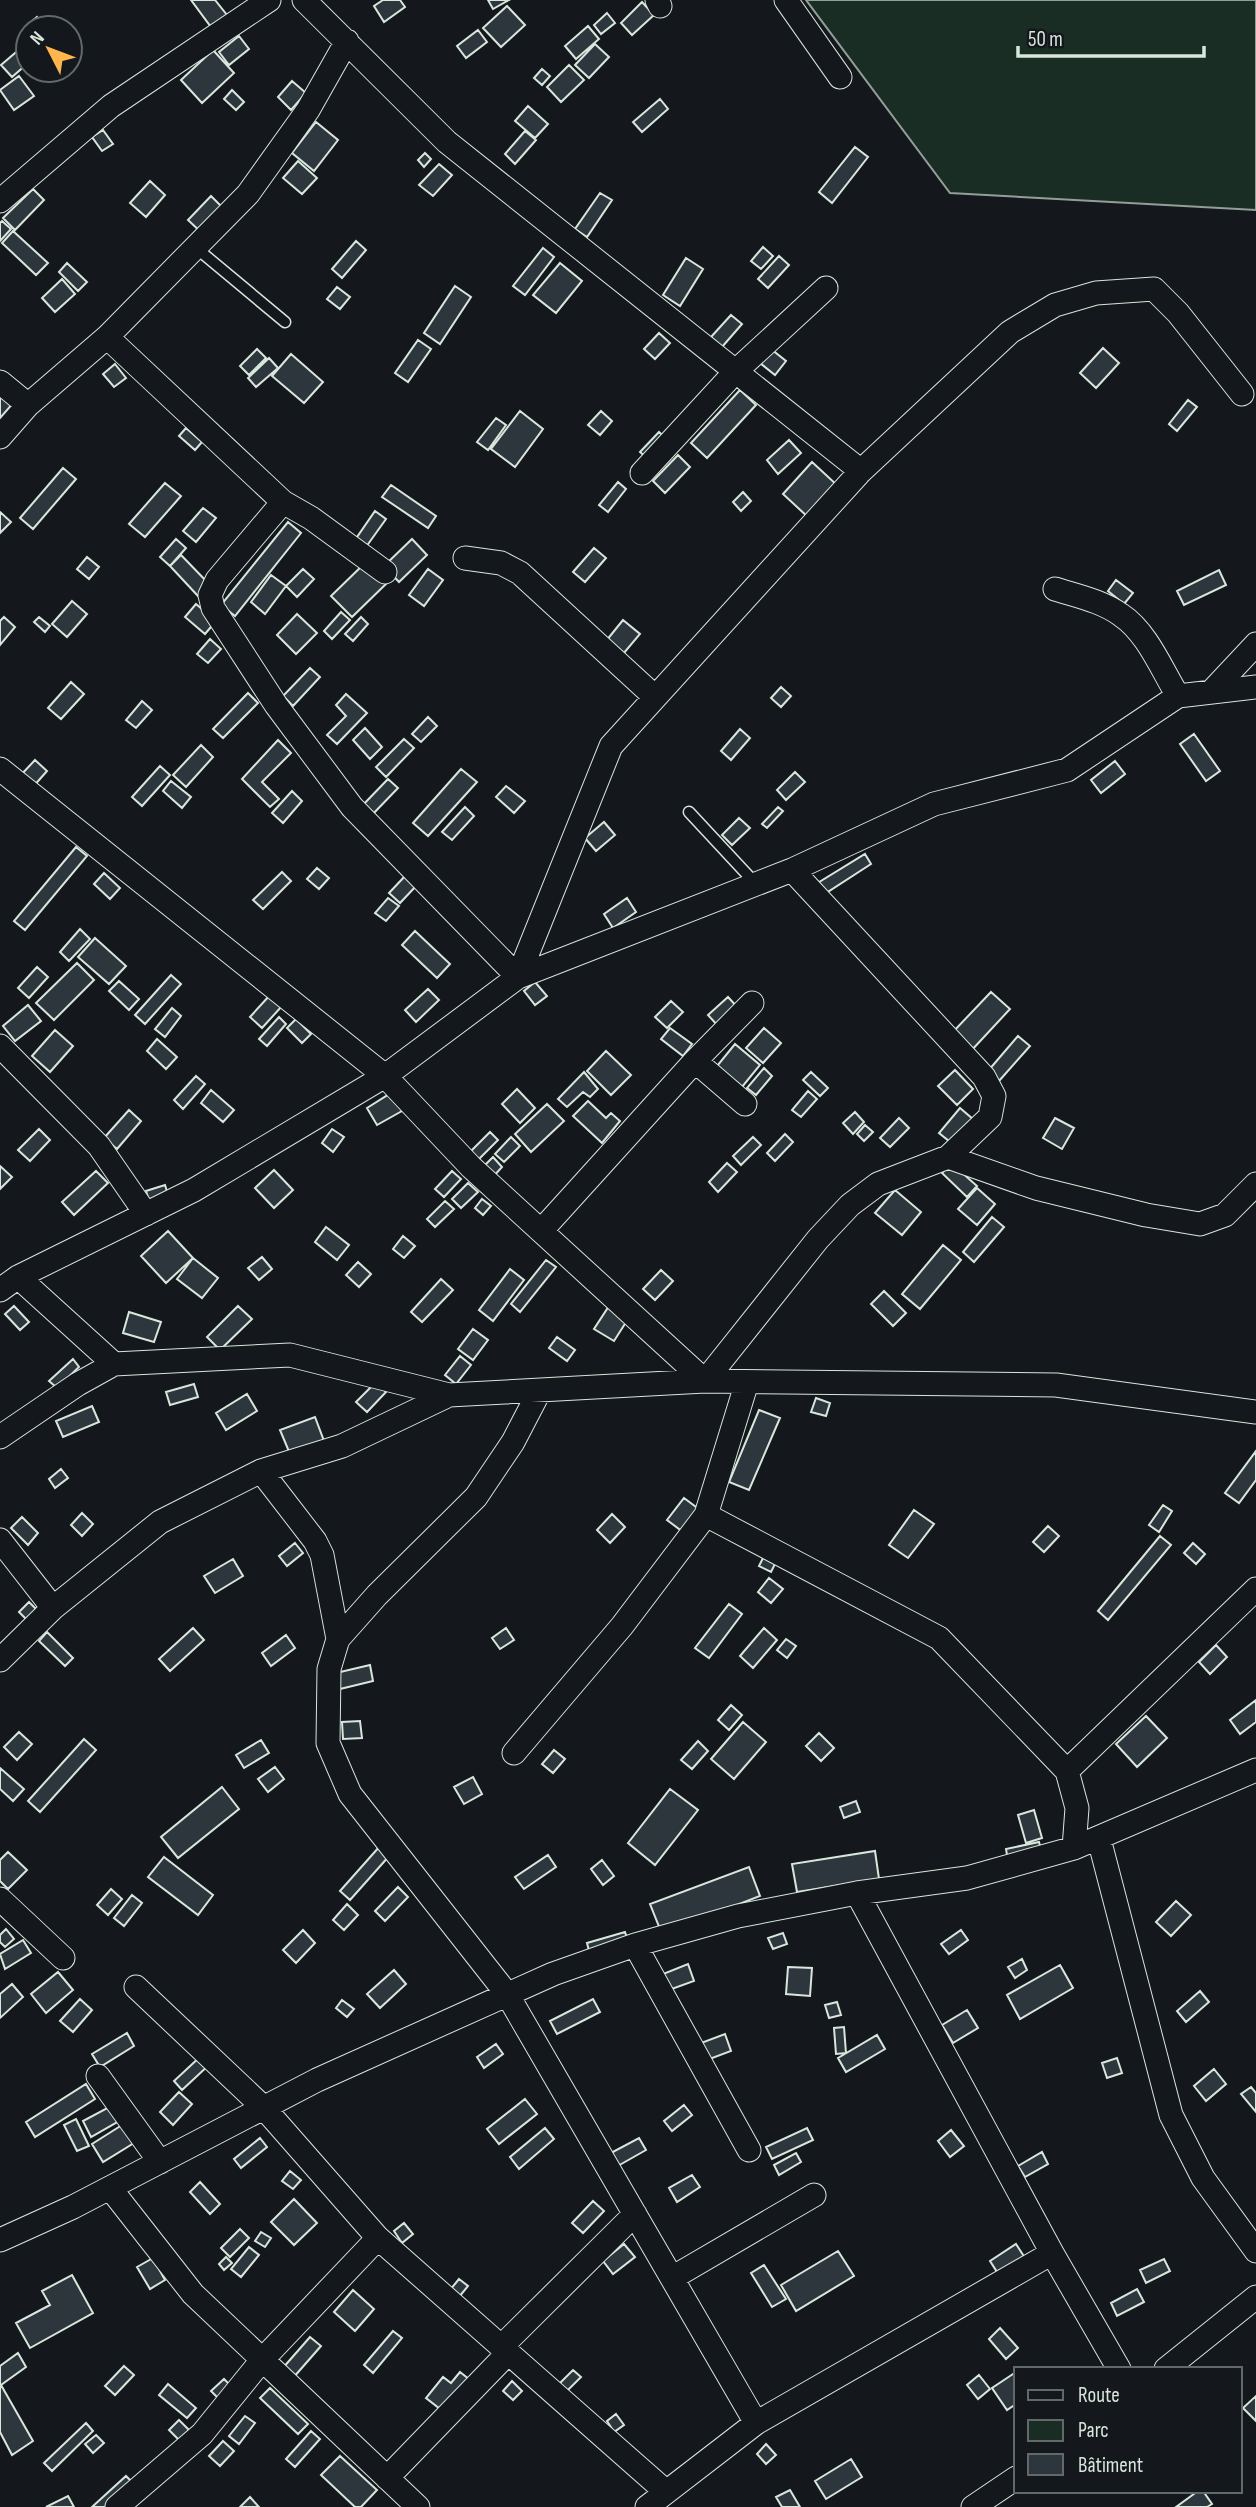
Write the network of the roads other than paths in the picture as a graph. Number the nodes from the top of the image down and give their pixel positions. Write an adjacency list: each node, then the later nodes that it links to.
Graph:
1 (269, 0): 6 (street)
2 (304, 0): 4 (street)
3 (786, 0): 5 (street)
4 (347, 41): 7 (street); 11 (street)
5 (840, 77)
6 (0, 201)
7 (195, 247): 9 (lane); 10 (street)
8 (826, 288): 11 (street)
9 (285, 323)
10 (107, 337): 14 (street); 18 (street)
11 (736, 371): 16 (street); 17 (street)
12 (0, 382): 14 (street)
13 (1242, 394): 16 (street)
14 (28, 405): 15 (street)
15 (0, 437)
16 (861, 471): 26 (street)
17 (642, 473)
18 (283, 502): 20 (street); 31 (street)
19 (465, 558): 26 (street)
20 (385, 572)
21 (1055, 589): 25 (street)
22 (1256, 644): 24 (street)
23 (1256, 687): 24 (street)
24 (1211, 692): 25 (street)
25 (1178, 696): 29 (street)
26 (655, 697): 31 (street)
27 (0, 769): 35 (street)
28 (689, 812): 30 (lane)
29 (792, 870): 30 (street); 37 (street)
30 (756, 884): 31 (street)
31 (517, 977): 35 (street)
32 (752, 1003): 34 (street)
33 (0, 1046): 39 (street)
34 (695, 1061): 36 (street); 40 (street)
35 (385, 1076): 39 (street); 40 (street)
36 (745, 1104)
37 (948, 1157): 38 (street); 43 (street)
38 (1256, 1184)
39 (146, 1214): 41 (street)
40 (541, 1231): 43 (street)
41 (9, 1284): 42 (street)
42 (114, 1364): 46 (street); 48 (street)
43 (705, 1381): 44 (street); 45 (street)
44 (747, 1382): 47 (street); 50 (street)
45 (539, 1392): 46 (street); 54 (street)
46 (449, 1395): 49 (street)
47 (1256, 1412)
48 (0, 1437)
49 (261, 1471): 53 (street); 54 (street)
50 (706, 1515): 56 (street); 58 (street)
51 (0, 1540): 53 (street)
52 (1256, 1589): 58 (street)
53 (53, 1608): 55 (street)
54 (338, 1639): 66 (street)
55 (0, 1660)
56 (514, 1753)
57 (1256, 1770): 59 (street)
58 (1067, 1771): 60 (street)
59 (1099, 1839): 60 (street); 76 (street)
60 (1074, 1848): 61 (street)
61 (857, 1892): 63 (street); 77 (street)
62 (0, 1899): 64 (street)
63 (635, 1945): 66 (street); 69 (street)
64 (63, 1958)
65 (136, 1987): 68 (street)
66 (508, 1994): 68 (street); 73 (street)
67 (97, 2076): 70 (street)
68 (264, 2108): 70 (street); 74 (street)
69 (749, 2150)
70 (160, 2162): 71 (street)
71 (110, 2188): 75 (street); 81 (street)
72 (814, 2196): 78 (street)
73 (635, 2214): 78 (street); 80 (street)
74 (378, 2238): 80 (street); 81 (street)
75 (0, 2240)
76 (1256, 2251)
77 (1052, 2253): 82 (street); 84 (street)
78 (672, 2278): 84 (street)
79 (1256, 2297): 83 (street)
80 (504, 2350): 85 (street); 87 (street)
81 (262, 2360): 85 (street); 88 (street)
82 (1118, 2367)
83 (1168, 2367)
84 (756, 2423): 87 (street)
85 (387, 2478): 89 (street)
86 (1014, 2479): 91 (street)
87 (664, 2490): 90 (street)
88 (117, 2507)
89 (418, 2507)
90 (647, 2507)
91 (973, 2507)

